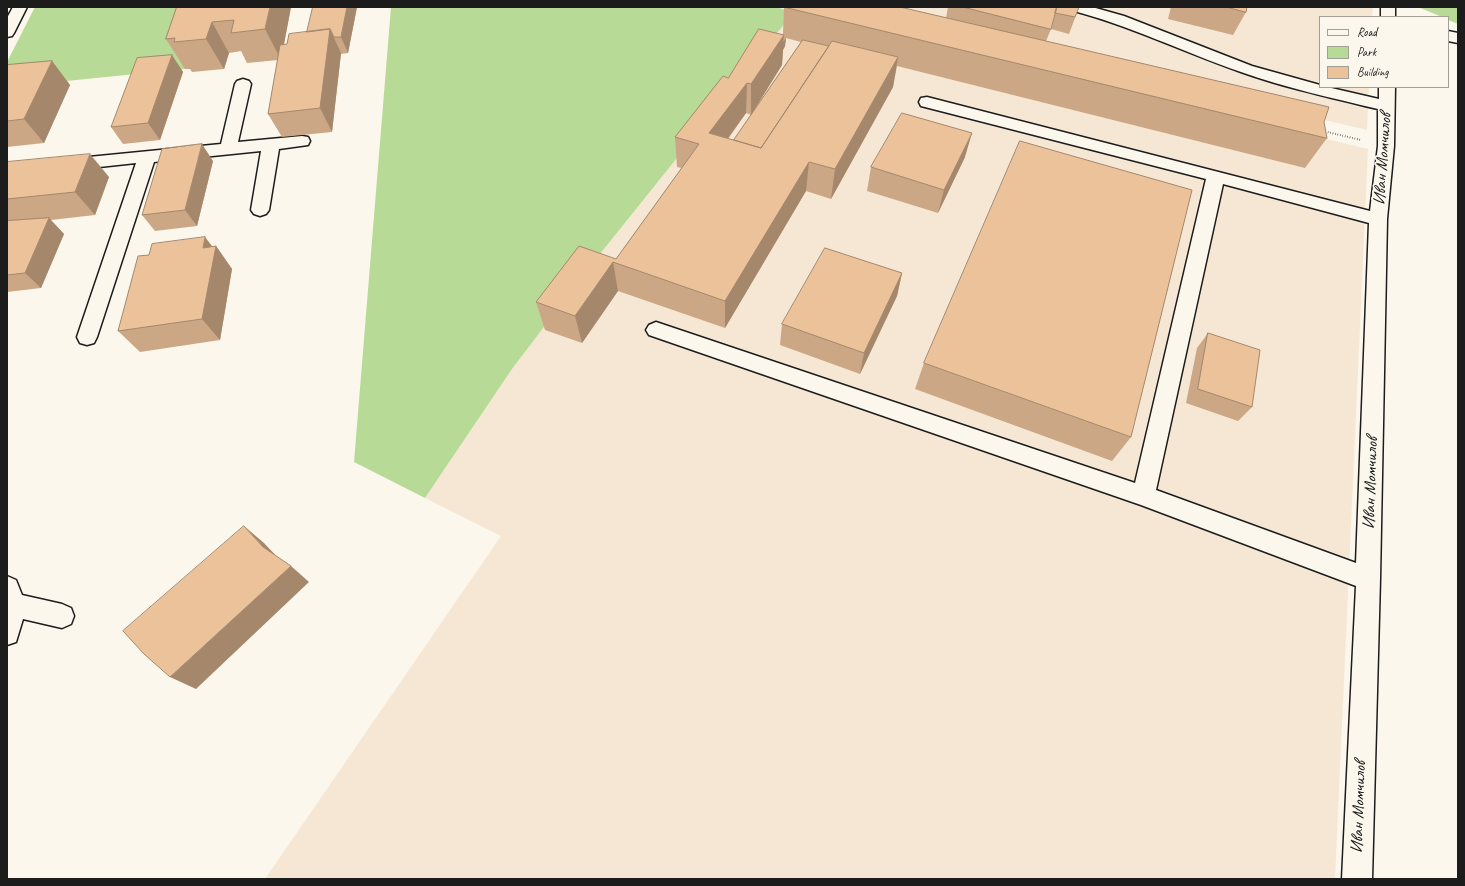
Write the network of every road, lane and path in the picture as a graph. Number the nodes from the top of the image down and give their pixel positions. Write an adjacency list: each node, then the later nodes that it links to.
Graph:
1 (20, 7): 3 (street)
2 (1075, 7): 5 (street)
3 (7, 33)
4 (242, 84): 13 (street)
5 (1319, 87)
6 (1328, 88): 7 (street)
7 (1387, 96): 12 (street, Иван Момчилов)
8 (927, 102): 16 (street)
9 (1316, 130): 12 (path)
10 (302, 141): 11 (street)
11 (271, 144): 13 (street); 17 (street)
12 (1386, 146): 18 (street, Иван Момчилов)
13 (228, 149): 14 (street)
14 (147, 157): 15 (street); 20 (street)
15 (7, 171)
16 (1216, 176): 18 (street); 21 (street)
17 (260, 210)
18 (1378, 219): 22 (street, Иван Момчилов)
19 (656, 330): 21 (street)
20 (87, 337)
21 (1142, 496): 22 (street)
22 (1368, 579): 26 (street, Иван Момчилов)
23 (10, 597): 24 (street); 25 (street)
24 (62, 616)
25 (7, 633)
26 (1357, 879)

